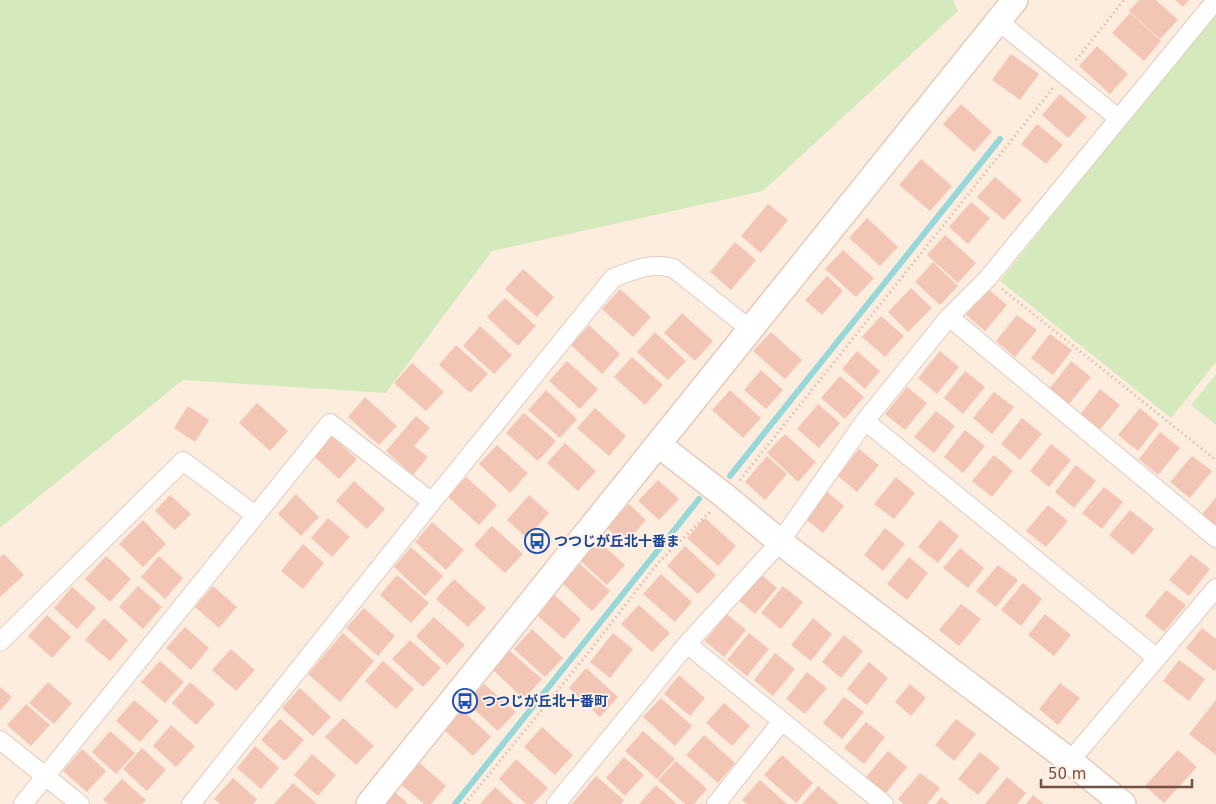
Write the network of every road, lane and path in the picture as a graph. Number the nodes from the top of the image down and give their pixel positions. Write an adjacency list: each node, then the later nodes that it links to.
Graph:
1 (1015, 0): 4 (street)
2 (1124, 0): 5 (path)
3 (1216, 0): 6 (street)
4 (998, 21): 5 (street); 9 (street)
5 (1064, 74): 6 (street); 13 (path)
6 (1118, 118): 7 (street)
7 (988, 278): 8 (street); 12 (path)
8 (949, 317): 10 (street); 16 (street)
9 (751, 330): 11 (street); 14 (street)
10 (865, 421): 17 (street); 21 (street)
11 (659, 445): 13 (street); 29 (street)
12 (1216, 460)
13 (726, 497): 17 (street); 30 (path)
14 (432, 502): 15 (street); 28 (street)
15 (255, 515): 19 (street); 25 (street)
16 (1216, 538)
17 (780, 542): 20 (street); 24 (street)
18 (1216, 588): 21 (street)
19 (0, 642)
20 (687, 644): 22 (street); 31 (street)
21 (1156, 658): 24 (street)
22 (782, 721): 32 (street); 33 (street)
23 (0, 740): 25 (street)
24 (1070, 761): 34 (street)
25 (45, 776): 26 (street); 27 (street)
26 (24, 804)
27 (80, 804)
28 (191, 804)
29 (369, 804)
30 (465, 804)
31 (556, 804)
32 (716, 804)
33 (884, 804)
34 (1123, 804)

